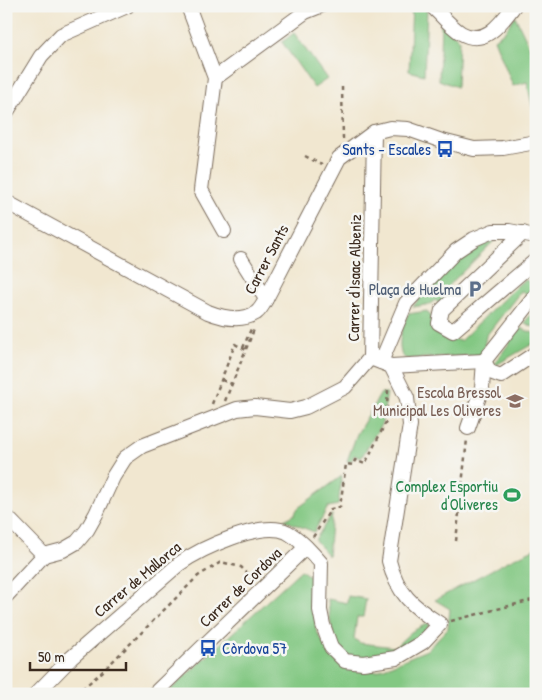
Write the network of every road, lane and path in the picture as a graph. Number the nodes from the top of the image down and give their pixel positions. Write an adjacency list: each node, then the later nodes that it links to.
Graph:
1 (127, 6): 8 (street)
2 (188, 6): 6 (street)
3 (320, 6): 6 (street)
4 (432, 6): 5 (street)
5 (514, 6)
6 (215, 78): 15 (street)
7 (342, 87): 11 (path)
8 (8, 105)
9 (374, 132): 10 (street, Carrer Sants); 11 (street, Carrer Sants); 25 (street, Carrer d'Isaac Albeniz)
10 (536, 142)
11 (343, 155): 13 (street, Carrer Sants)
12 (305, 156): 13 (path)
13 (332, 171): 20 (street, Carrer Sants)
14 (6, 202): 20 (street, Carrer Sants)
15 (224, 231)
16 (530, 234): 18 (street); 25 (street)
17 (241, 259): 20 (street)
18 (536, 260)
19 (536, 295): 24 (street)
20 (266, 299)
21 (254, 326): 22 (path)
22 (244, 349): 26 (path); 27 (path)
23 (536, 354): 24 (street)
24 (484, 360): 25 (street); 30 (street)
25 (381, 362): 33 (path); 34 (street); 38 (street, Carrer d'Isaac Albeniz)
26 (222, 380): 27 (path); 29 (path)
27 (232, 384): 28 (path)
28 (224, 403)
29 (212, 406)
30 (468, 428): 32 (path)
31 (6, 516): 34 (street)
32 (456, 541)
33 (306, 547): 35 (street, Carrer de Cordova); 38 (street, Carrer de Mallorca); 39 (street, Carrer de Mallorca)
34 (44, 555): 36 (street)
35 (263, 589): 40 (path); 41 (street, Carrer de Cordova)
36 (6, 596)
37 (536, 599): 38 (path)
38 (440, 624)
39 (36, 694)
40 (76, 694)
41 (154, 694)
42 (224, 694): 43 (path)
43 (247, 694)

